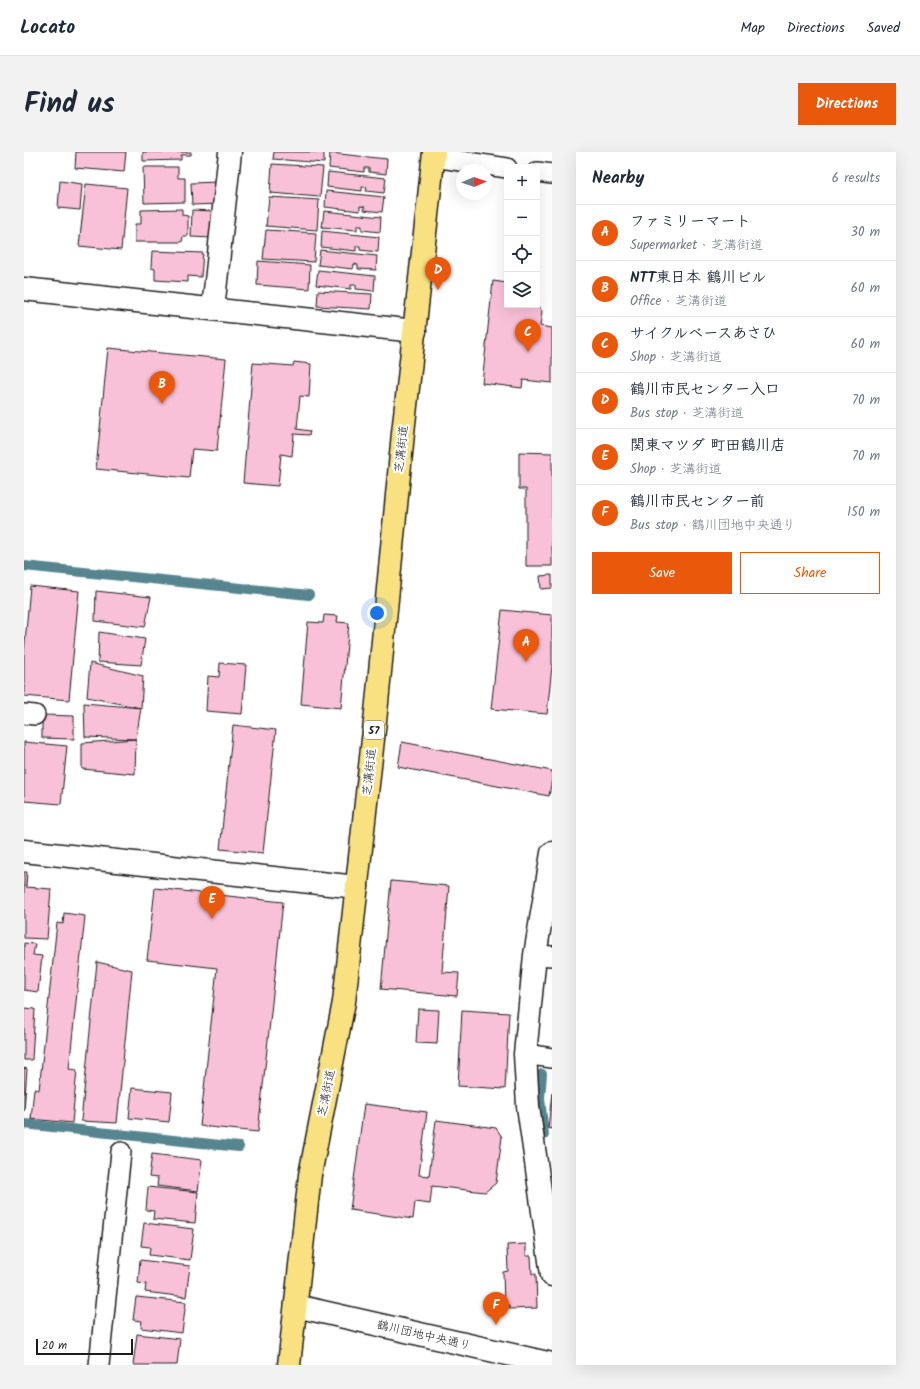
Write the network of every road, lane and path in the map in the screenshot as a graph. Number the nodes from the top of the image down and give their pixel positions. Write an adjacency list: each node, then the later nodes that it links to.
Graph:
1 (230, 152): 7 (street)
2 (434, 155): 3 (lane); 8 (main road, 芝溝街道 / 57)
3 (504, 167)
4 (540, 172): 5 (lane)
5 (552, 174)
6 (24, 289): 7 (street)
7 (213, 309): 8 (street)
8 (415, 331): 11 (main road, 芝溝街道 / 57)
9 (24, 851): 11 (street)
10 (552, 853): 12 (street)
11 (357, 887): 17 (main road, 芝溝街道 / 57)
12 (544, 956): 13 (street)
13 (525, 1054): 14 (lane); 16 (street)
14 (552, 1058)
15 (121, 1152): 19 (lane)
16 (552, 1275)
17 (296, 1306): 18 (street, 鶴川団地中央通り); 20 (main road, 芝溝街道 / 57)
18 (552, 1364)
19 (99, 1365)
20 (289, 1365)

